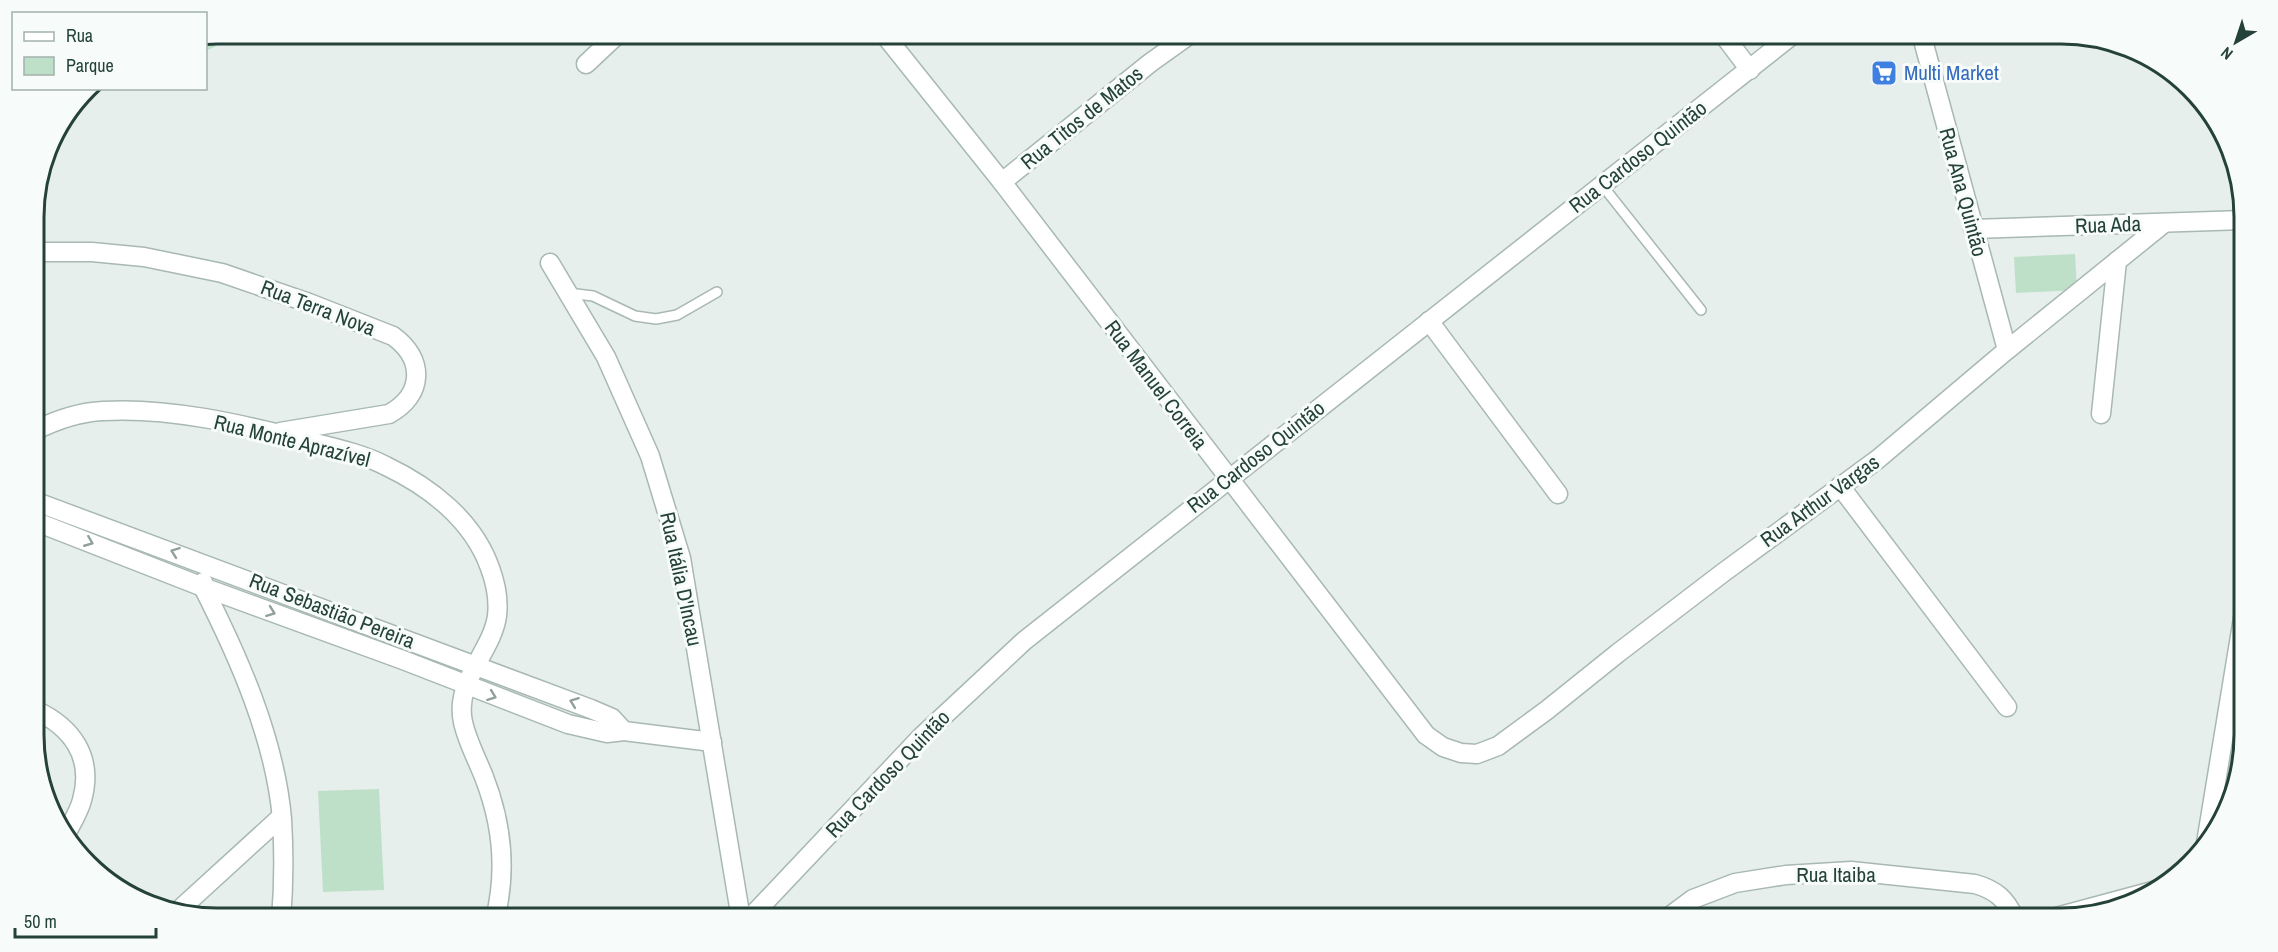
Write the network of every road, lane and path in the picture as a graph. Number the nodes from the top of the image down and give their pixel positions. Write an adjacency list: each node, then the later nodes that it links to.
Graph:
1 (608, 43): 7 (street)
2 (891, 43): 9 (street, Rua Manuel Correia)
3 (1179, 43): 9 (street, Rua Titos de Matos)
4 (1730, 43): 8 (street)
5 (1783, 43): 8 (street, Rua Cardoso Quintão)
6 (1924, 43): 13 (street, Rua Ana Quintão)
7 (586, 64)
8 (1750, 70): 10 (street, Rua Cardoso Quintão)
9 (1002, 182): 25 (street, Rua Manuel Correia)
10 (1602, 185): 19 (lane); 20 (street, Rua Cardoso Quintão)
11 (2234, 220): 12 (street, Rua Ada)
12 (2163, 224): 13 (street, Rua Ada); 15 (street, Rua Arthur Vargas)
13 (1973, 229): 21 (street, Rua Ana Quintão)
14 (44, 252): 24 (street, Rua Terra Nova)
15 (2117, 261): 21 (street, Rua Arthur Vargas); 22 (street)
16 (550, 263): 18 (street, Rua Itália D'Incau)
17 (717, 291): 18 (lane)
18 (568, 292): 38 (street, Rua Itália D'Incau)
19 (1701, 310)
20 (1429, 321): 25 (street, Rua Cardoso Quintão); 27 (street)
21 (2007, 350): 26 (street, Rua Arthur Vargas)
22 (2101, 414)
23 (44, 426): 24 (street, Rua Monte Aprazível)
24 (275, 433): 32 (street, Rua Monte Aprazível)
25 (1228, 479): 39 (street, Rua Manuel Correia); 47 (street, Rua Cardoso Quintão)
26 (1840, 486): 35 (street); 39 (street, Rua Arthur Vargas)
27 (1558, 494)
28 (44, 505): 30 (street, Rua Sebastião Pereira, one-way to 28)
29 (44, 525): 31 (street, Rua Sebastião Pereira, one-way to 31)
30 (202, 562): 31 (street); 32 (street, Rua Sebastião Pereira)
31 (203, 587): 34 (street, Rua Sebastião Pereira, one-way to 34); 40 (street)
32 (475, 664): 34 (street, Rua Monte Aprazível); 37 (street, Rua Sebastião Pereira, one-way to 32)
33 (2234, 673): 42 (street)
34 (466, 686): 37 (street, Rua Sebastião Pereira, one-way to 37); 45 (street, Rua Monte Aprazível)
35 (2007, 707)
36 (44, 714): 41 (street)
37 (624, 730): 38 (street, Rua Sebastião Pereira)
38 (712, 742): 46 (street, Rua Itália D'Incau)
39 (1461, 753)
40 (282, 817): 43 (street); 44 (street)
41 (70, 826)
42 (2209, 826)
43 (184, 905)
44 (282, 908)
45 (497, 908)
46 (739, 908)
47 (759, 908)
48 (1680, 908): 49 (street, Rua Itaiba)
49 (2009, 908)

